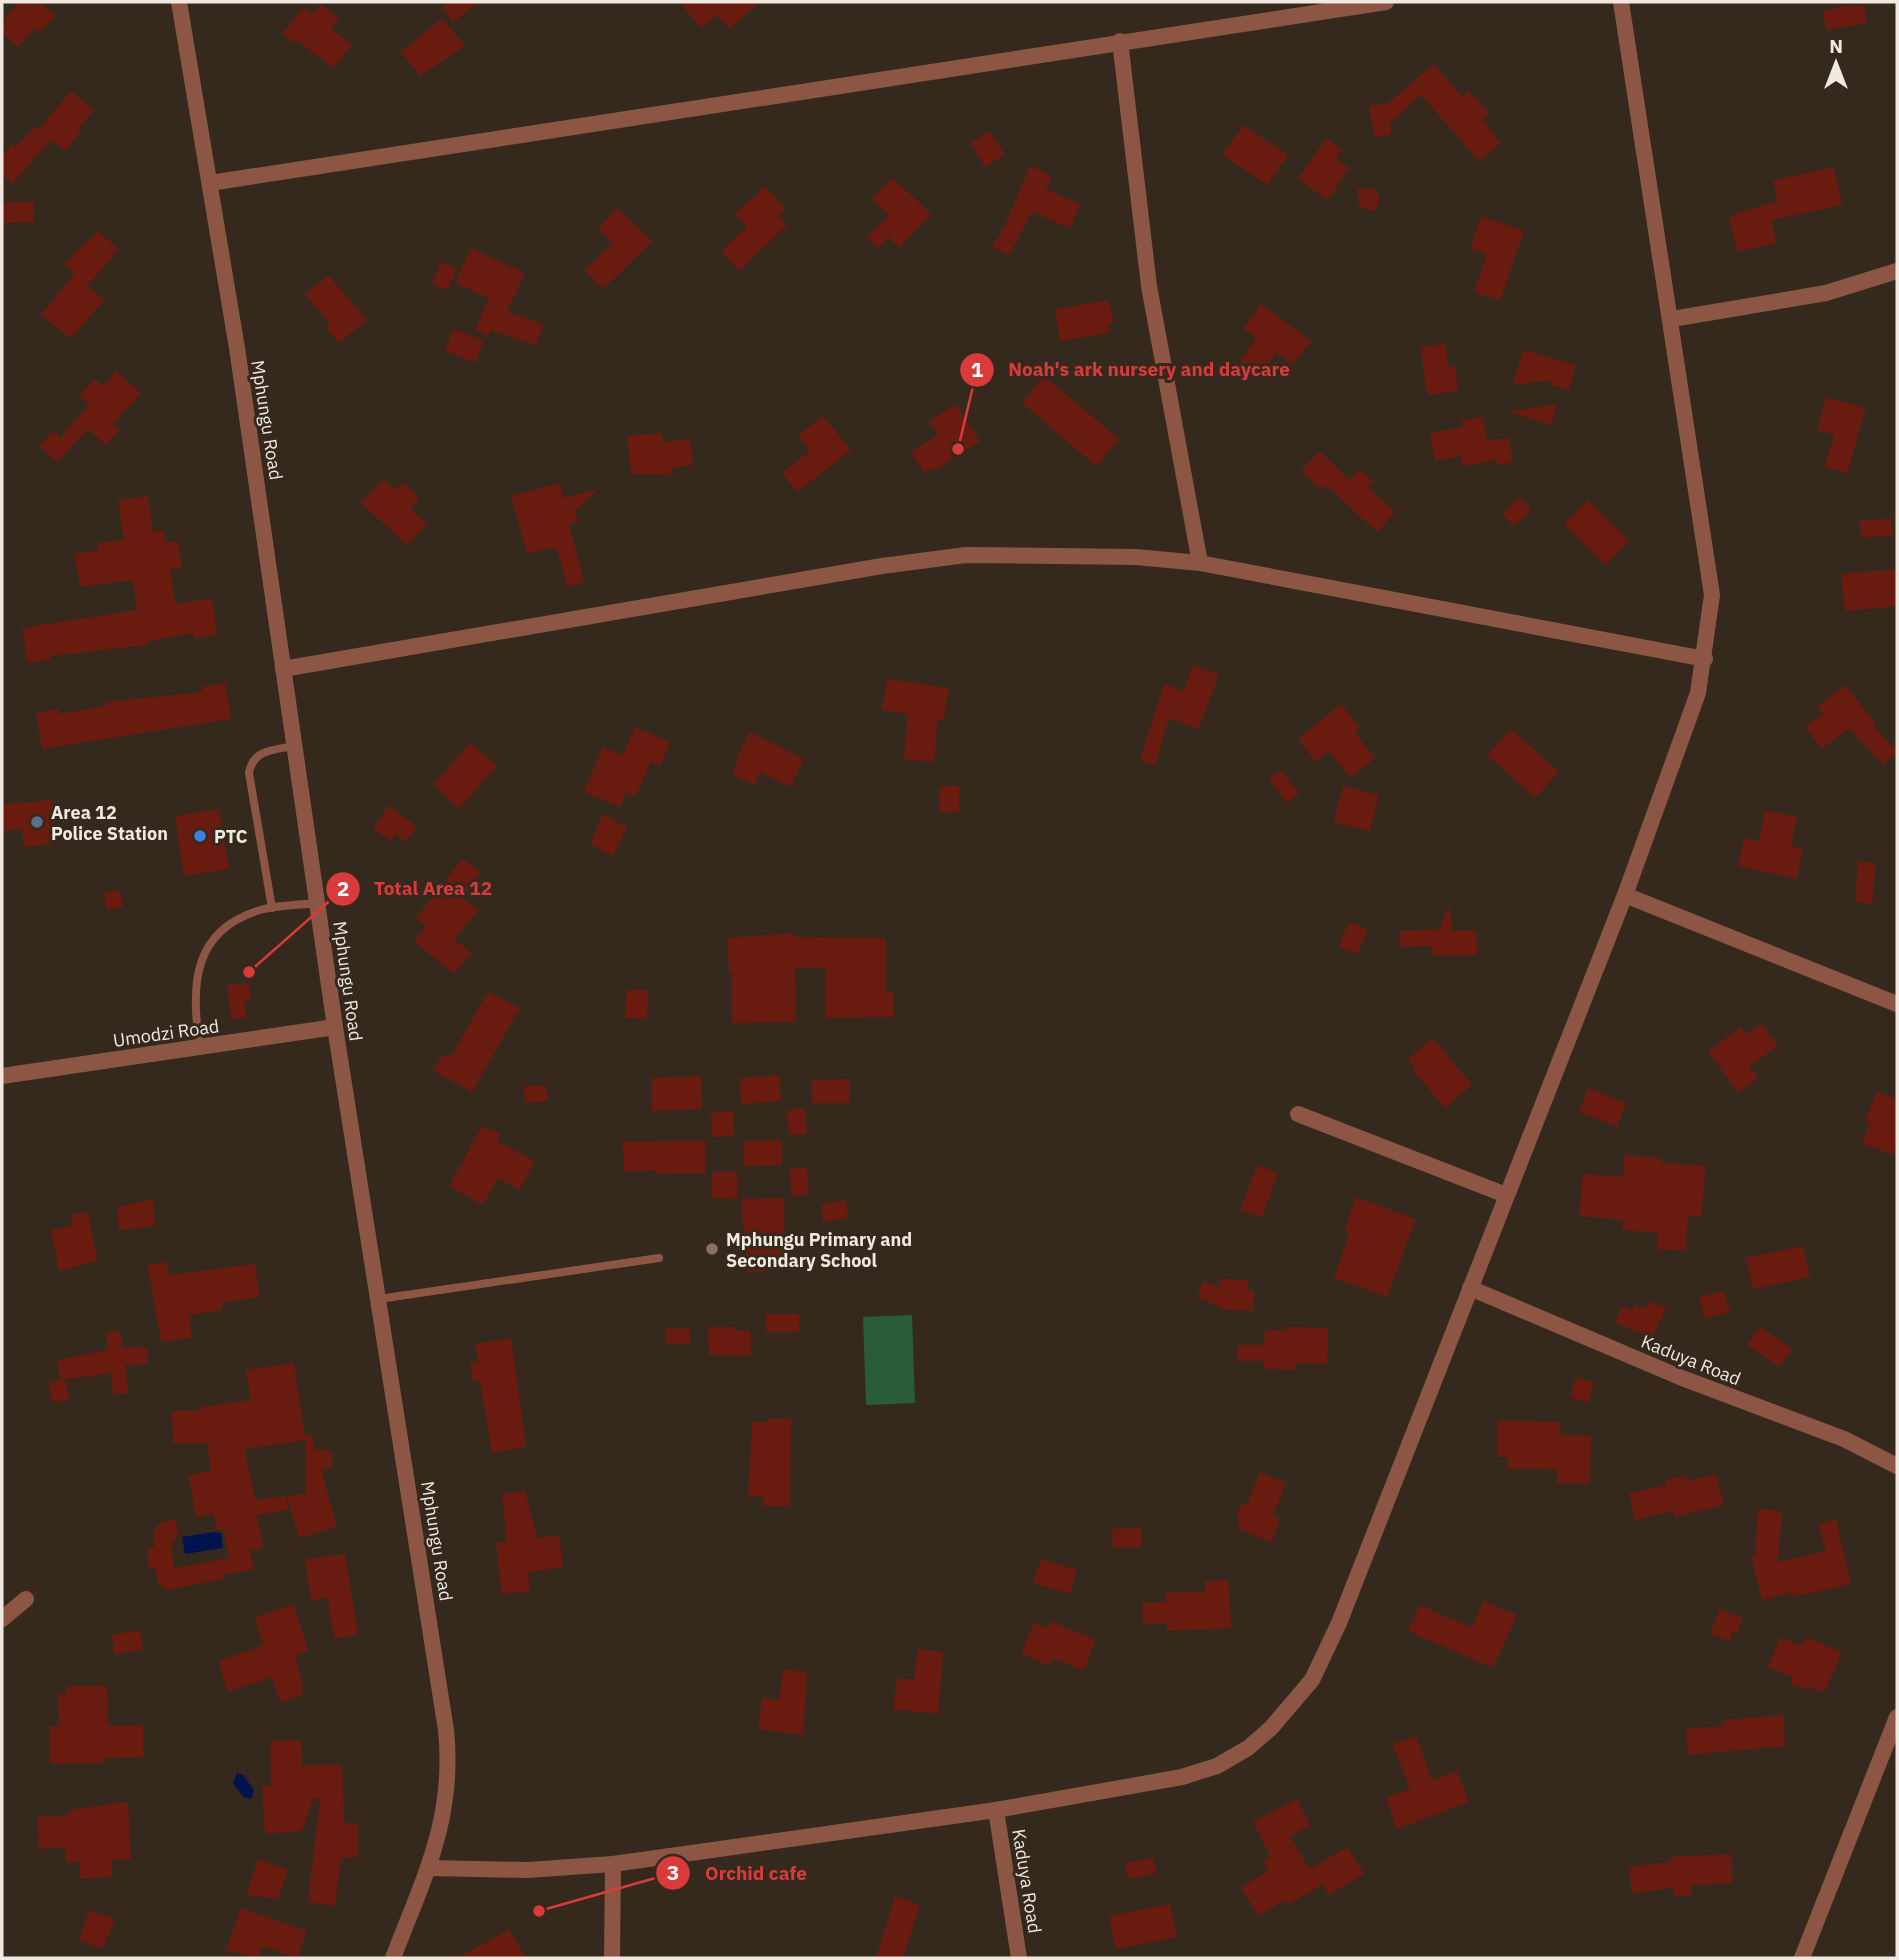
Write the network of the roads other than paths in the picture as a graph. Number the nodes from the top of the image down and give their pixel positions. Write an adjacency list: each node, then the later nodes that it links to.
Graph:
1 (179, 2): 5 (street, Mphungu Road)
2 (1386, 2): 4 (street)
3 (1621, 2): 7 (street)
4 (1120, 41): 5 (street); 8 (street)
5 (210, 183): 10 (street, Mphungu Road)
6 (1897, 271): 7 (street)
7 (1672, 319): 9 (street)
8 (1200, 563): 9 (street); 10 (street)
9 (1704, 659): 12 (street)
10 (284, 669): 11 (street, Mphungu Road)
11 (294, 747): 13 (street, Mphungu Road); 14 (lane)
12 (1625, 895): 15 (street); 20 (street)
13 (318, 903): 14 (lane); 16 (street, Mphungu Road)
14 (272, 908): 17 (lane)
15 (1897, 1004)
16 (335, 1027): 17 (street, Umodzi Road); 23 (street, Mphungu Road)
17 (200, 1047): 18 (street, Umodzi Road)
18 (2, 1076)
19 (1298, 1114): 20 (street)
20 (1506, 1195): 22 (street)
21 (659, 1258): 23 (lane)
22 (1470, 1288): 24 (street, Kaduya Road); 28 (street)
23 (379, 1298): 30 (street, Mphungu Road)
24 (1897, 1466)
25 (26, 1599): 26 (street)
26 (2, 1619)
27 (1897, 1717): 34 (street)
28 (996, 1810): 29 (street); 33 (street, Kaduya Road)
29 (613, 1864): 30 (street); 32 (street)
30 (428, 1868): 31 (street, Mphungu Road)
31 (393, 1958)
32 (612, 1958)
33 (1019, 1958)
34 (1802, 1958)

